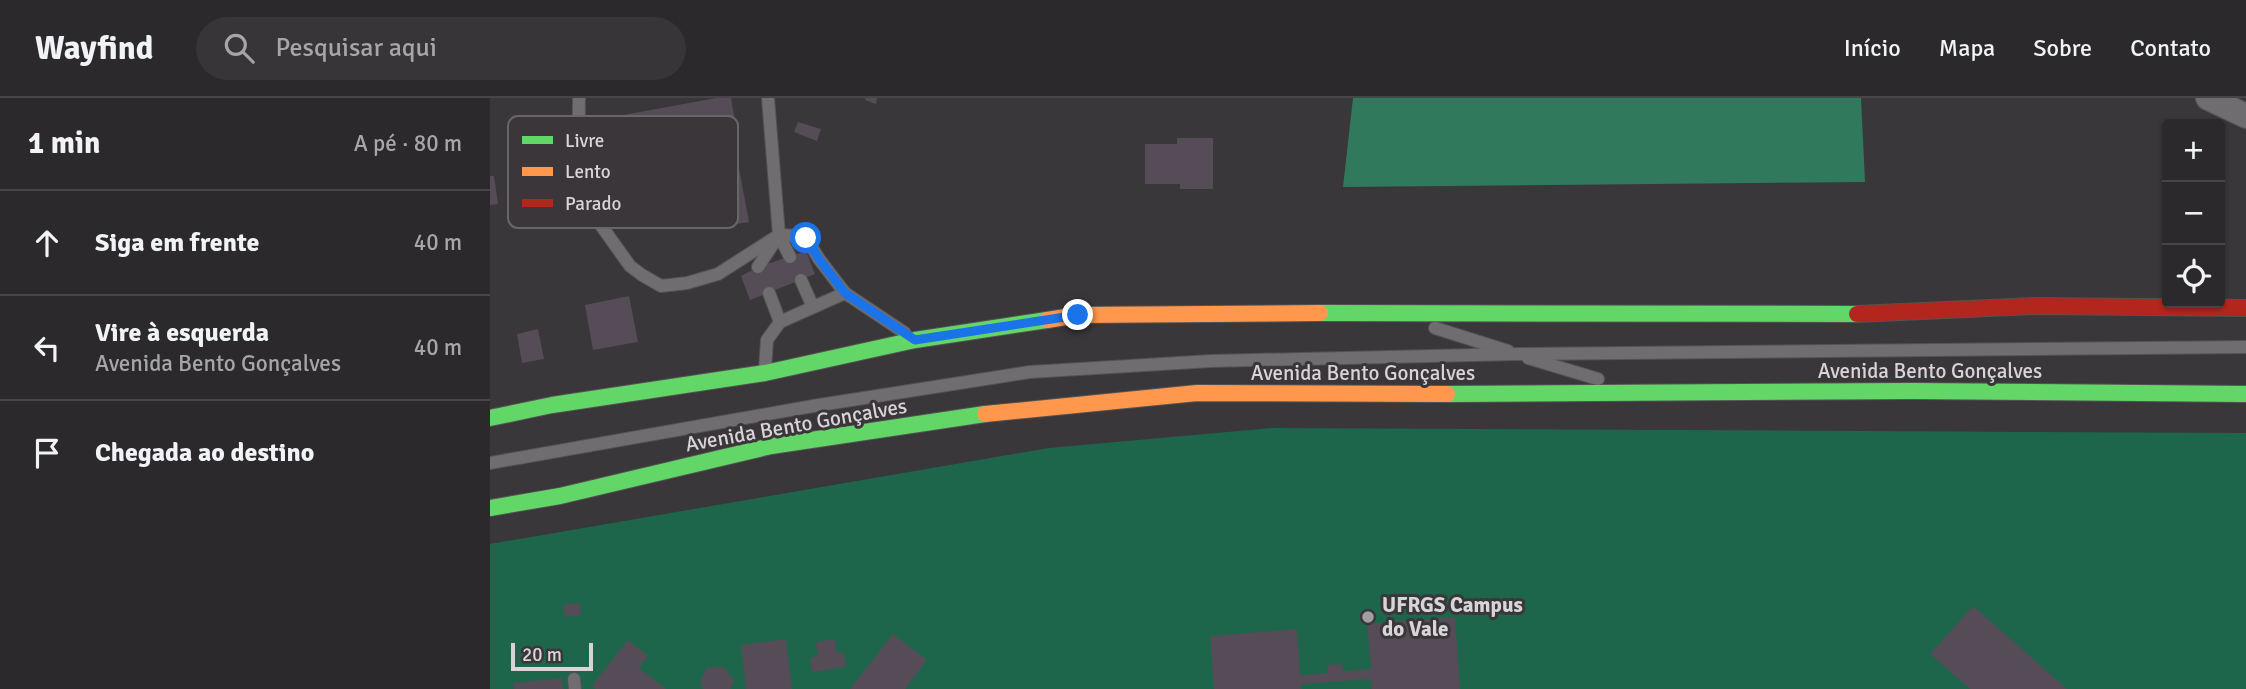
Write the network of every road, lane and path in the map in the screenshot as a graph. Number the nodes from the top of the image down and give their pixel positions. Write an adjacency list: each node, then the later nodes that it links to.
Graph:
1 (579, 98): 4 (lane)
2 (768, 98): 7 (lane)
3 (2208, 98): 5 (street)
4 (579, 116)
5 (2246, 116)
6 (603, 228): 7 (lane)
7 (779, 235): 8 (lane); 9 (lane); 12 (lane)
8 (790, 257)
9 (758, 267)
10 (801, 280): 13 (lane)
11 (769, 293): 16 (lane)
12 (845, 293): 13 (lane); 17 (lane)
13 (813, 307): 16 (lane)
14 (2246, 308): 15 (main road)
15 (1388, 313): 17 (main road); 19 (lane)
16 (780, 322): 20 (lane)
17 (915, 340): 20 (main road)
18 (2246, 347): 19 (lane)
19 (1517, 354): 21 (lane); 24 (lane)
20 (765, 373): 23 (main road)
21 (1646, 394): 22 (main road, Avenida Bento Gonçalves); 25 (main road, Avenida Bento Gonçalves)
22 (2246, 394)
23 (490, 418)
24 (490, 463)
25 (490, 508)

